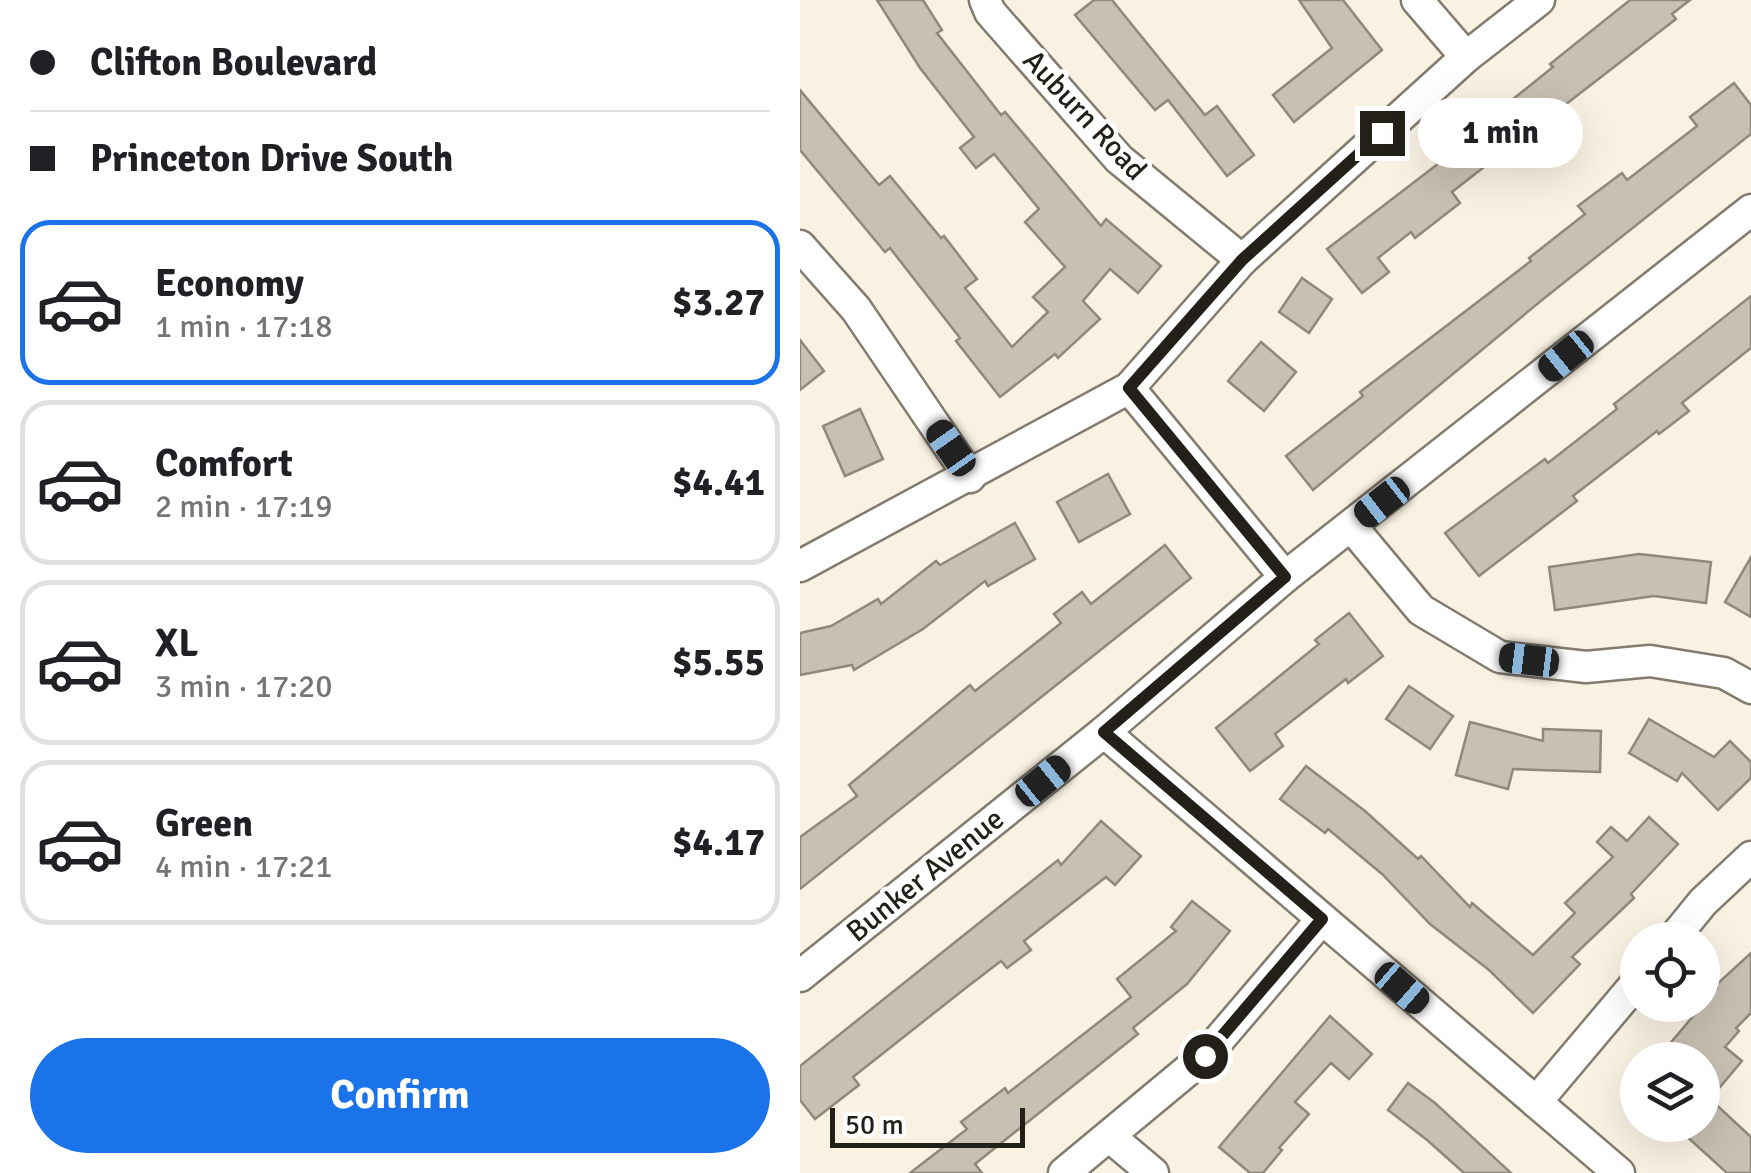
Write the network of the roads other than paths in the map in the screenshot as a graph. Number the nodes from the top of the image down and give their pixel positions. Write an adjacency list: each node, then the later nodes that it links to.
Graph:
1 (985, 0): 7 (street, Auburn Road)
2 (1417, 0): 4 (street)
3 (1539, 0): 4 (street)
4 (1466, 57): 7 (street)
5 (1751, 210): 10 (street, Bunker Avenue)
6 (800, 246): 9 (street)
7 (1242, 260): 8 (street)
8 (1129, 388): 9 (street); 12 (street)
9 (970, 476): 11 (street)
10 (1352, 526): 12 (street, Bunker Avenue); 13 (street)
11 (801, 566)
12 (1285, 577): 14 (street, Bunker Avenue)
13 (1751, 688)
14 (1104, 732): 16 (street); 18 (street, Bunker Avenue)
15 (1751, 857): 17 (street)
16 (1322, 919): 20 (street); 21 (street)
17 (1687, 922)
18 (800, 976)
19 (1620, 1002): 20 (street)
20 (1536, 1102): 24 (street)
21 (1109, 1136): 22 (street); 23 (street)
22 (1064, 1173)
23 (1153, 1173)
24 (1619, 1173)

